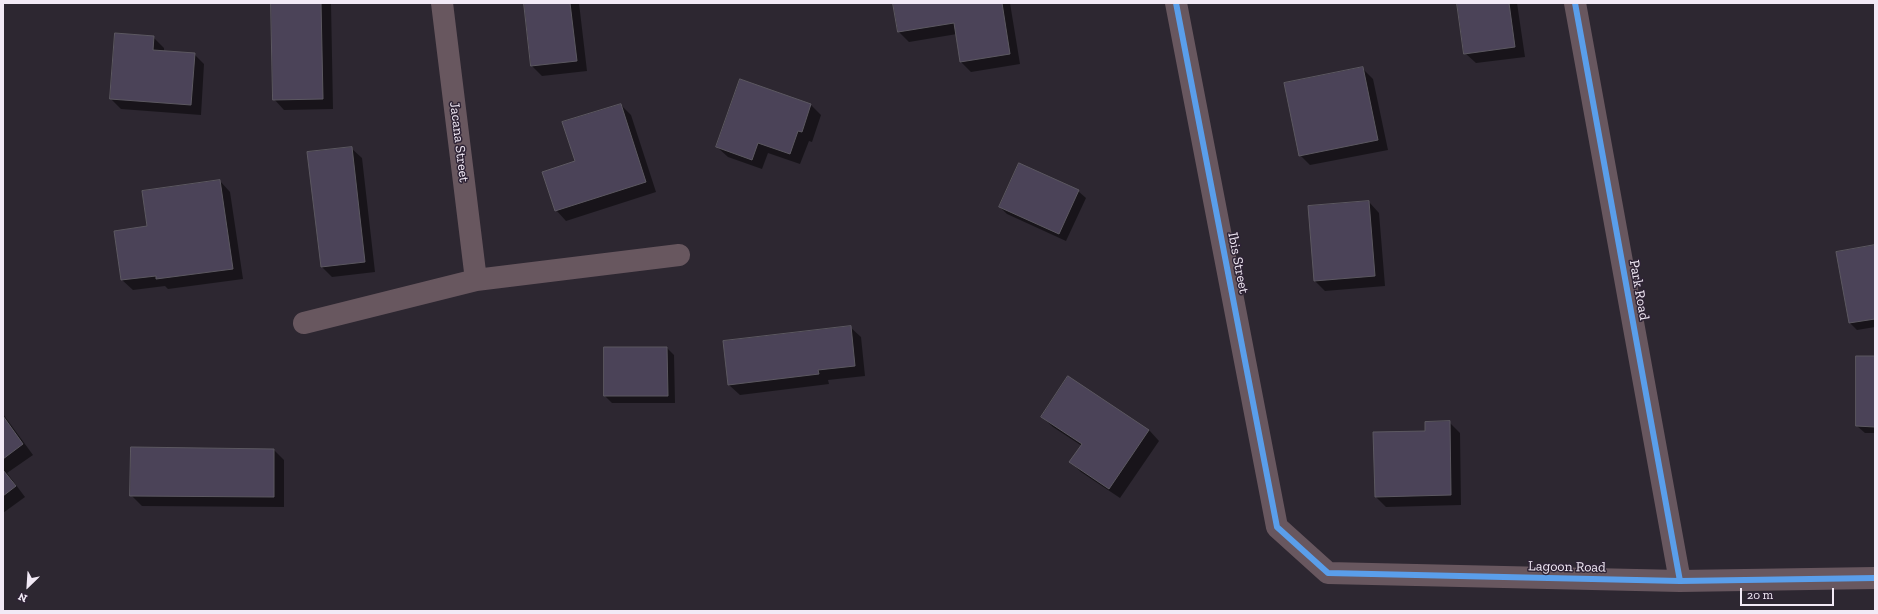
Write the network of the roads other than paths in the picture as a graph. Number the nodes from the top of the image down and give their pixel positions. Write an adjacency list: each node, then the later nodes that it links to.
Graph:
1 (442, 3): 5 (street, Jacana Street)
2 (1176, 3): 7 (street, Ibis Street)
3 (1575, 3): 9 (street, Park Road)
4 (679, 255): 5 (street)
5 (476, 280): 6 (street)
6 (304, 324)
7 (1277, 527): 9 (street, Lagoon Road)
8 (1875, 578): 9 (street, Lagoon Road)
9 (1680, 581)

